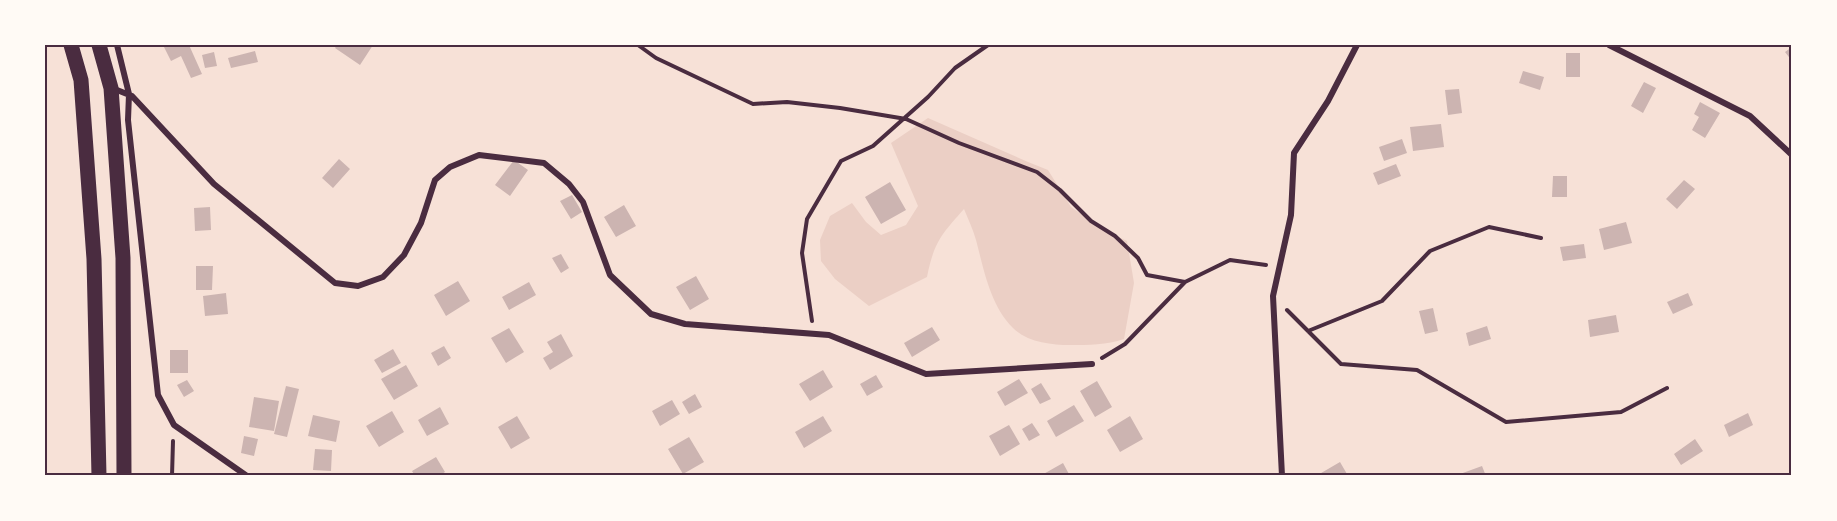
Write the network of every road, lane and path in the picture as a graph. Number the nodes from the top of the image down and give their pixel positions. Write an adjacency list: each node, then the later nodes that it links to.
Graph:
1 (71, 45): 21 (main road)
2 (99, 45): 8 (main road)
3 (117, 45): 9 (street)
4 (638, 45): 10 (path)
5 (988, 45): 10 (path)
6 (1357, 45): 13 (street)
7 (1609, 45): 11 (street)
8 (111, 88): 9 (street); 22 (main road)
9 (129, 94): 17 (street); 20 (street)
10 (903, 119): 14 (path); 17 (path)
11 (1792, 155)
12 (1542, 238): 16 (path)
13 (1279, 266): 14 (path); 15 (street)
14 (1185, 282): 18 (path)
15 (1273, 296): 16 (path); 25 (street)
16 (1308, 331): 19 (path)
17 (814, 333): 18 (street)
18 (1092, 364)
19 (1667, 388)
20 (174, 425): 23 (path); 24 (street)
21 (99, 476)
22 (124, 476)
23 (172, 476)
24 (247, 476)
25 (1282, 476)

